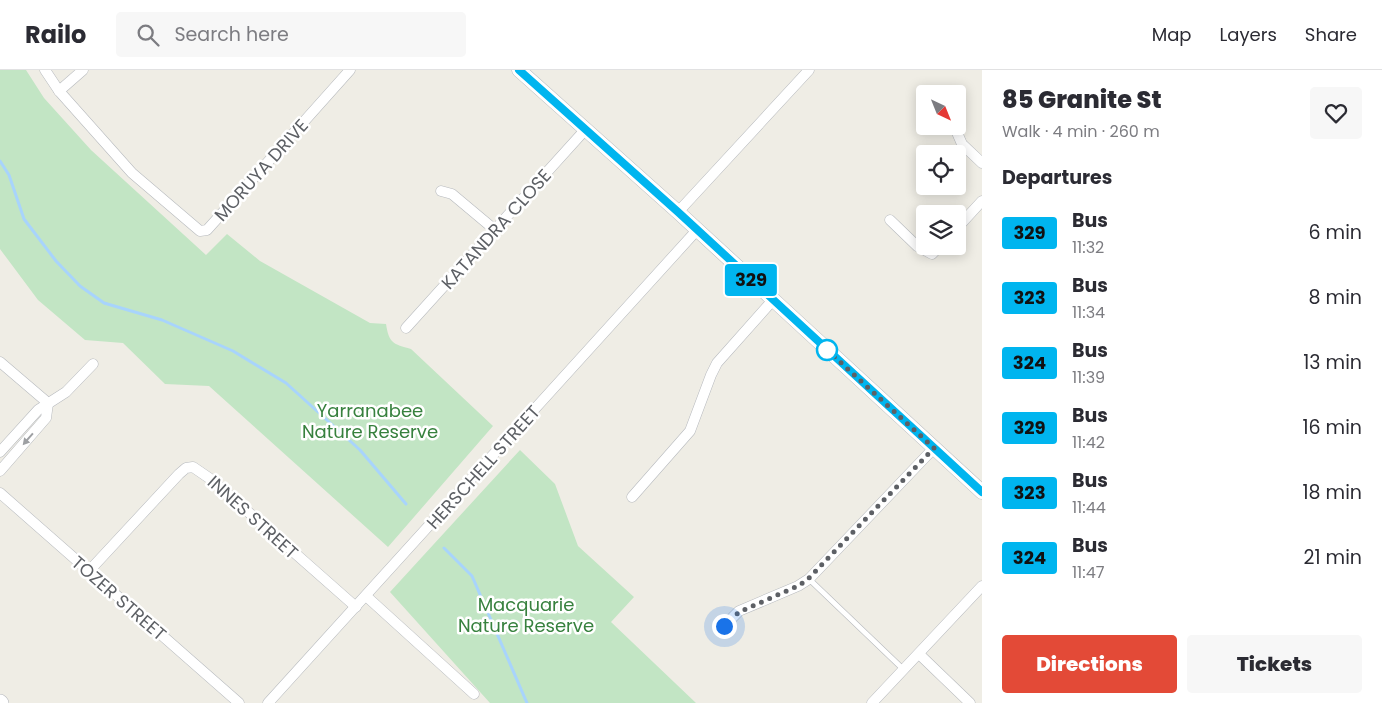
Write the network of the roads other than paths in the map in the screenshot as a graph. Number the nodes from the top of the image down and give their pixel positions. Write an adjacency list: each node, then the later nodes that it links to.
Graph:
1 (45, 70): 6 (street, MORUYA DRIVE)
2 (83, 70): 6 (street)
3 (350, 70): 6 (street, MORUYA DRIVE)
4 (519, 70): 7 (street)
5 (809, 70): 12 (street)
6 (59, 91)
7 (585, 130): 12 (street); 15 (street, KATANDRA CLOSE)
8 (958, 135): 9 (street)
9 (982, 163)
10 (441, 191): 15 (street)
11 (982, 201): 13 (street)
12 (678, 212): 16 (street)
13 (966, 218)
14 (890, 220): 17 (street)
15 (495, 230): 19 (street, KATANDRA CLOSE)
16 (697, 230): 18 (street); 32 (street, HERSCHELL STREET)
17 (916, 245)
18 (773, 300): 23 (street); 28 (street)
19 (406, 328)
20 (0, 362): 22 (street)
21 (92, 364): 22 (street)
22 (48, 403): 24 (street); 25 (street, one-way to 25)
23 (934, 448): 26 (street); 30 (street)
24 (0, 452)
25 (0, 470)
26 (982, 492)
27 (0, 493): 29 (street, TOZER STREET)
28 (632, 497)
29 (89, 571): 33 (street, INNES STREET); 38 (street, TOZER STREET)
30 (808, 579): 34 (street); 36 (lane)
31 (982, 586): 35 (street)
32 (366, 596): 33 (street, HERSCHELL STREET); 37 (street)
33 (356, 607): 39 (street, HERSCHELL STREET)
34 (724, 626)
35 (919, 654): 36 (street); 41 (street)
36 (904, 670): 40 (street)
37 (474, 694)
38 (239, 703)
39 (268, 703)
40 (872, 703)
41 (970, 703)

